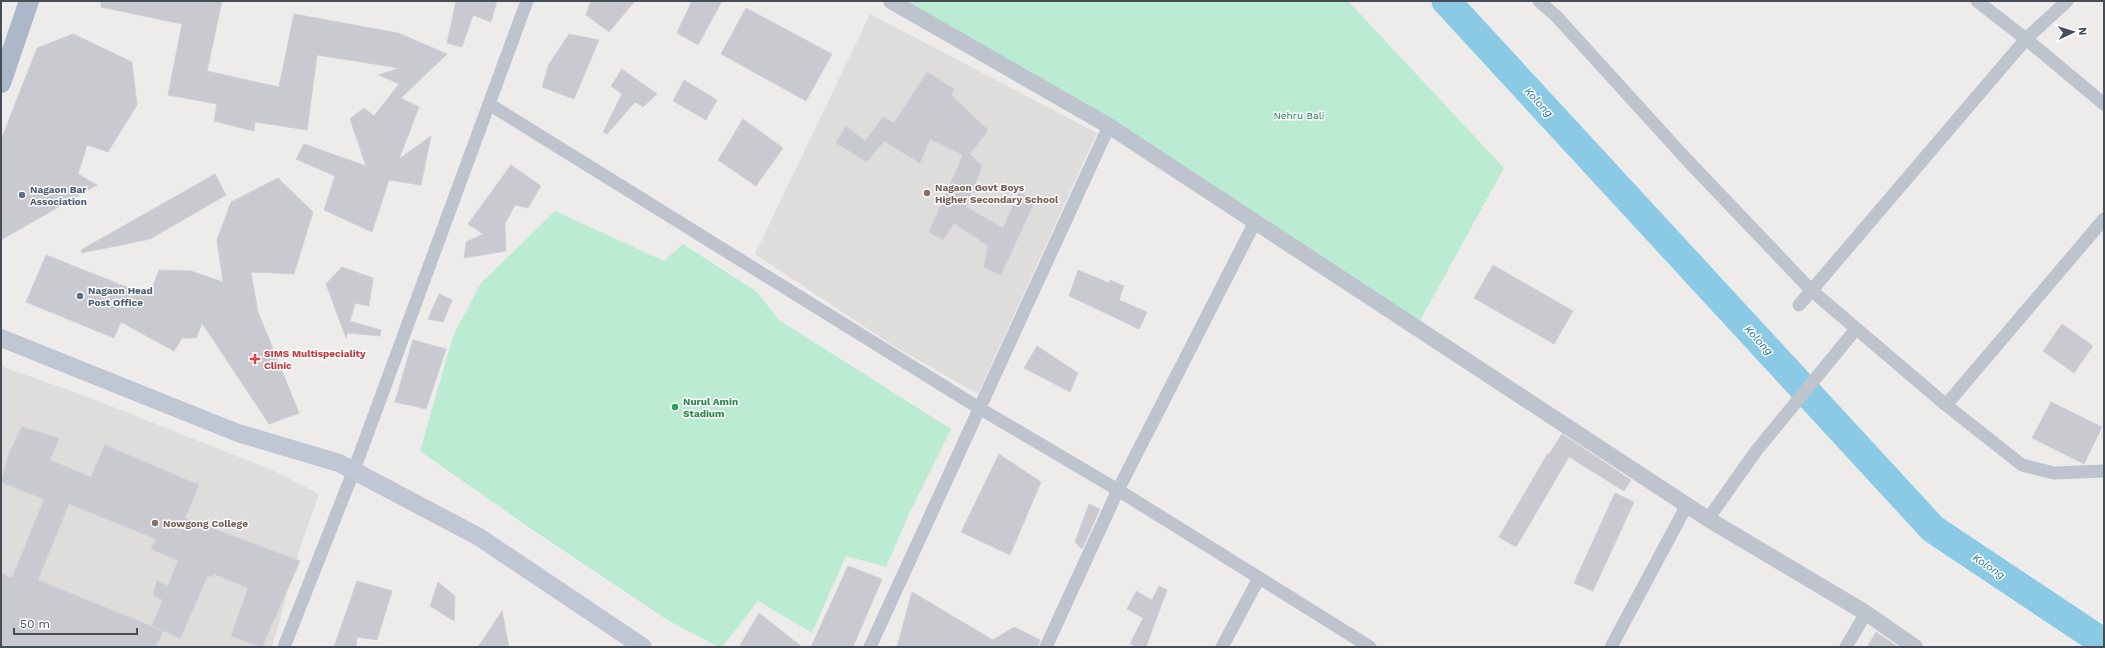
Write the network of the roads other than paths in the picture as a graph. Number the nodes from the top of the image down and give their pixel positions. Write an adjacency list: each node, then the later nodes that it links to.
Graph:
1 (29, 1): 8 (main road)
2 (527, 1): 9 (street)
3 (891, 1): 11 (street)
4 (1538, 1): 14 (street)
5 (1977, 1): 7 (street)
6 (2067, 1): 7 (street)
7 (2026, 39): 10 (street); 14 (street)
8 (1, 84)
9 (489, 104): 19 (street); 20 (street)
10 (2104, 104)
11 (1109, 126): 13 (street); 19 (street)
12 (2104, 219): 18 (street)
13 (1255, 222): 22 (street); 23 (street)
14 (1811, 290): 15 (street); 16 (street)
15 (1799, 305)
16 (1856, 329): 18 (street); 24 (street)
17 (1, 338): 20 (main road)
18 (1946, 405): 21 (street)
19 (980, 408): 22 (street); 29 (street)
20 (354, 470): 27 (main road); 28 (street)
21 (2104, 471)
22 (1118, 490): 25 (street); 30 (street)
23 (1687, 505): 24 (street); 33 (street)
24 (1708, 519): 26 (street)
25 (1259, 578): 31 (street); 32 (street)
26 (1866, 613): 34 (street); 35 (street)
27 (636, 645)
28 (284, 647)
29 (870, 647)
30 (1046, 647)
31 (1222, 647)
32 (1370, 647)
33 (1611, 647)
34 (1846, 647)
35 (1915, 647)

